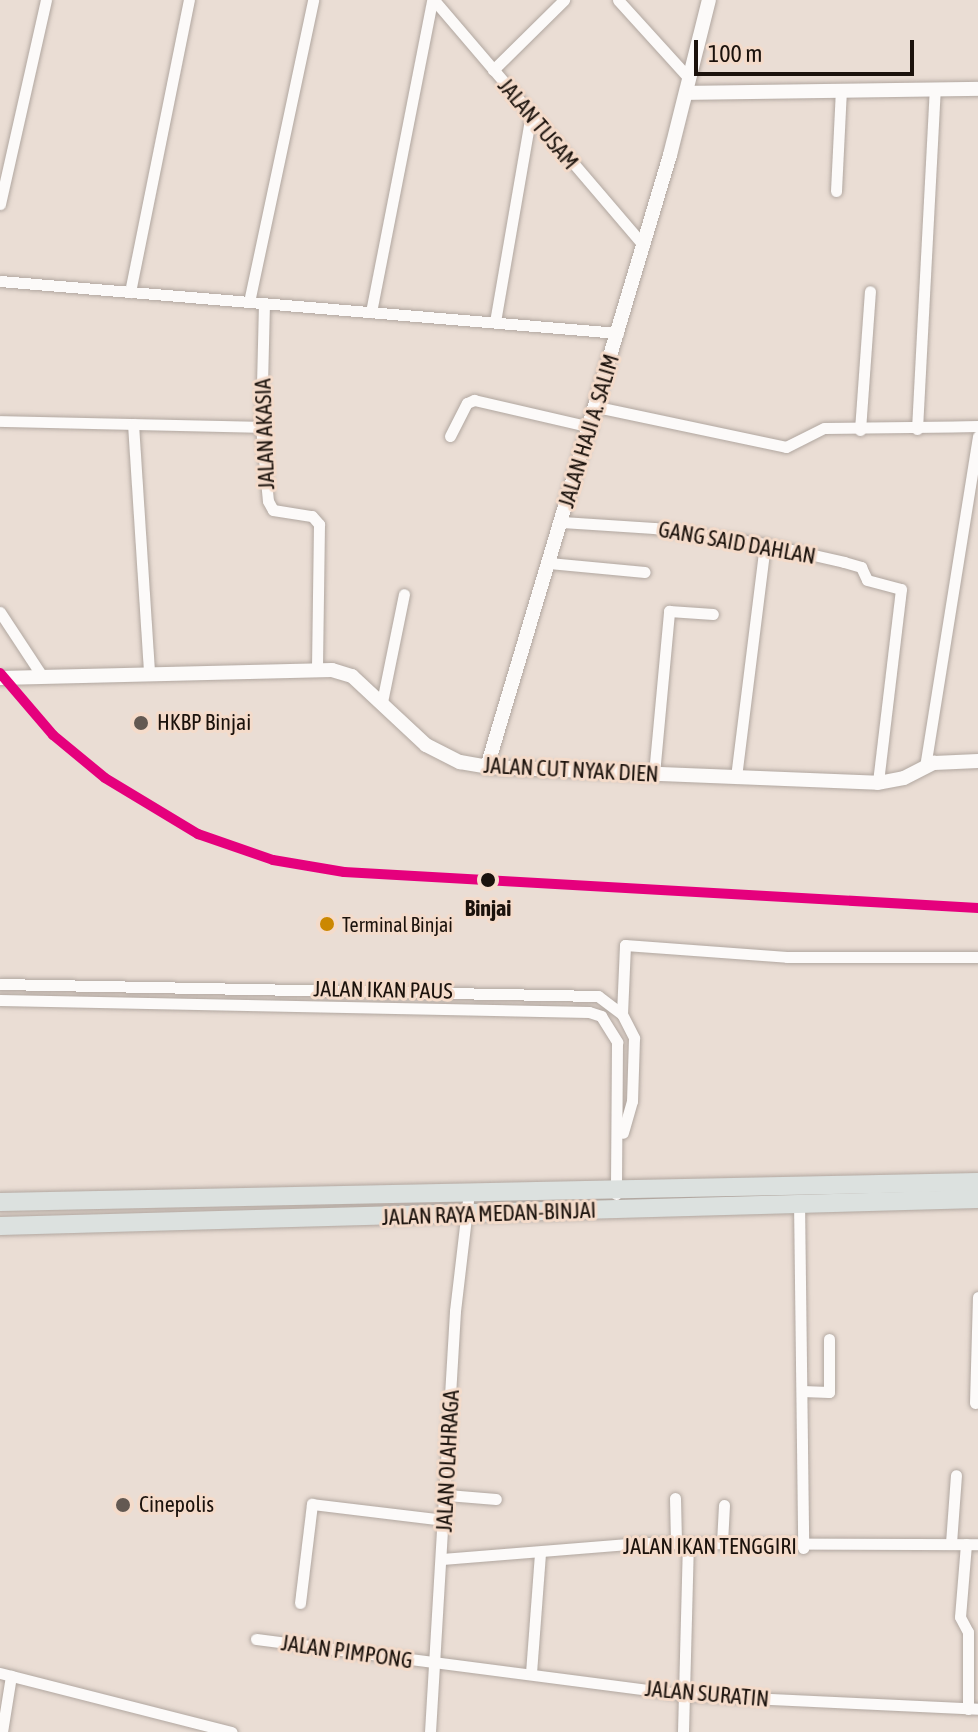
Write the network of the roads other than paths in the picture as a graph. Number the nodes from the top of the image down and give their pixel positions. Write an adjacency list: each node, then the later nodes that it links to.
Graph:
1 (46, 0): 16 (street)
2 (189, 0): 20 (street)
3 (313, 0): 21 (street)
4 (433, 0): 8 (street, JALAN TUSAM); 23 (street)
5 (564, 0): 8 (street)
6 (618, 0): 9 (street)
7 (709, 0): 9 (street, JALAN HAJI A. SALIM)
8 (493, 70): 14 (street, JALAN TUSAM)
9 (687, 76): 13 (street, JALAN HAJI A. SALIM)
10 (978, 89): 12 (street)
11 (841, 90): 12 (street); 13 (street); 15 (street)
12 (935, 90): 32 (street)
13 (687, 93): 17 (street, JALAN HAJI A. SALIM)
14 (530, 119): 17 (street, JALAN TUSAM); 24 (street)
15 (836, 191)
16 (0, 204)
17 (644, 246): 25 (street, JALAN HAJI A. SALIM)
18 (0, 281): 20 (street)
19 (870, 291): 33 (street)
20 (130, 292): 21 (street)
21 (249, 302): 22 (street)
22 (264, 303): 23 (street); 30 (street, JALAN AKASIA)
23 (371, 312): 24 (street)
24 (495, 322): 25 (street)
25 (618, 333): 26 (street, JALAN HAJI A. SALIM)
26 (597, 407): 31 (street, JALAN HAJI A. SALIM); 33 (street)
27 (0, 421): 28 (street)
28 (133, 424): 30 (street); 44 (street)
29 (978, 426): 32 (street)
30 (261, 427): 43 (street, JALAN AKASIA)
31 (591, 427): 34 (street); 36 (street, JALAN HAJI A. SALIM)
32 (917, 429): 33 (street)
33 (860, 430)
34 (450, 436)
35 (978, 436): 50 (street)
36 (562, 522): 37 (street, GANG SAID DAHLAN); 38 (street, JALAN HAJI A. SALIM)
37 (765, 544): 52 (street); 53 (street, GANG SAID DAHLAN)
38 (549, 563): 39 (street); 49 (street, JALAN HAJI A. SALIM)
39 (645, 572)
40 (404, 594): 47 (street)
41 (0, 612): 45 (street)
42 (713, 614): 51 (street)
43 (317, 669): 44 (street, JALAN CUT NYAK DIEN); 47 (street, JALAN CUT NYAK DIEN)
44 (149, 674): 45 (street, JALAN CUT NYAK DIEN)
45 (42, 676): 46 (street, JALAN CUT NYAK DIEN)
46 (0, 678)
47 (382, 702): 49 (street, JALAN CUT NYAK DIEN)
48 (978, 761): 50 (street, JALAN CUT NYAK DIEN)
49 (487, 767): 51 (street, JALAN CUT NYAK DIEN)
50 (925, 767): 53 (street, JALAN CUT NYAK DIEN)
51 (654, 774): 52 (street, JALAN CUT NYAK DIEN)
52 (736, 777): 53 (street, JALAN CUT NYAK DIEN)
53 (878, 783)
54 (978, 957): 59 (street)
55 (0, 984): 56 (street, JALAN IKAN PAUS)
56 (281, 988): 58 (street); 59 (street, JALAN IKAN PAUS)
57 (0, 1000): 58 (street, JALAN IKAN PAUS)
58 (282, 1003): 60 (street, JALAN IKAN PAUS)
59 (622, 1014): 60 (street, JALAN IKAN PAUS)
60 (619, 1148): 63 (street, JALAN IKAN PAUS)
61 (978, 1182): 62 (main road, JALAN RAYA MEDAN-BINJAI)
62 (801, 1185): 63 (main road, JALAN RAYA MEDAN-BINJAI); 68 (street)
63 (615, 1186): 64 (main road, JALAN RAYA MEDAN-BINJAI); 69 (street, JALAN IKAN PAUS)
64 (469, 1191): 66 (main road, JALAN RAYA MEDAN-BINJAI); 70 (street, JALAN OLAHRAGA)
65 (978, 1199): 68 (main road, JALAN RAYA MEDAN-BINJAI)
66 (130, 1201): 67 (main road, JALAN RAYA MEDAN-BINJAI); 71 (main road)
67 (0, 1202)
68 (799, 1205): 69 (main road, JALAN RAYA MEDAN-BINJAI); 75 (street)
69 (616, 1210): 70 (main road, JALAN RAYA MEDAN-BINJAI)
70 (469, 1214): 71 (main road, JALAN RAYA MEDAN-BINJAI); 78 (street, JALAN OLAHRAGA)
71 (131, 1223): 72 (main road, JALAN RAYA MEDAN-BINJAI)
72 (0, 1226)
73 (978, 1297): 76 (street)
74 (829, 1339): 75 (street)
75 (802, 1391): 87 (street)
76 (975, 1403)
77 (956, 1475): 84 (street)
78 (447, 1495): 80 (street); 82 (street, JALAN OLAHRAGA)
79 (675, 1498): 85 (street)
80 (496, 1499)
81 (724, 1505): 83 (street)
82 (445, 1520): 89 (street, JALAN OLAHRAGA); 90 (street)
83 (722, 1543): 85 (street, JALAN IKAN TENGGIRI); 87 (street, JALAN IKAN TENGGIRI)
84 (951, 1543): 86 (street, JALAN IKAN TENGGIRI); 87 (street, JALAN IKAN TENGGIRI)
85 (682, 1544): 88 (street, JALAN IKAN TENGGIRI); 95 (street)
86 (972, 1544): 96 (street)
87 (803, 1548)
88 (540, 1552): 89 (street, JALAN IKAN TENGGIRI); 93 (street)
89 (442, 1559): 92 (street, JALAN OLAHRAGA)
90 (300, 1603)
91 (256, 1639): 92 (street, JALAN PIMPONG)
92 (438, 1665): 93 (street, JALAN SURATIN); 101 (street, JALAN OLAHRAGA)
93 (531, 1673): 95 (street, JALAN SURATIN)
94 (6, 1674): 97 (street); 98 (street)
95 (686, 1695): 96 (street, JALAN SURATIN); 102 (street)
96 (973, 1709)
97 (171, 1717): 99 (street); 100 (street)
98 (2, 1732)
99 (169, 1732)
100 (232, 1732)
101 (430, 1732)
102 (683, 1732)

